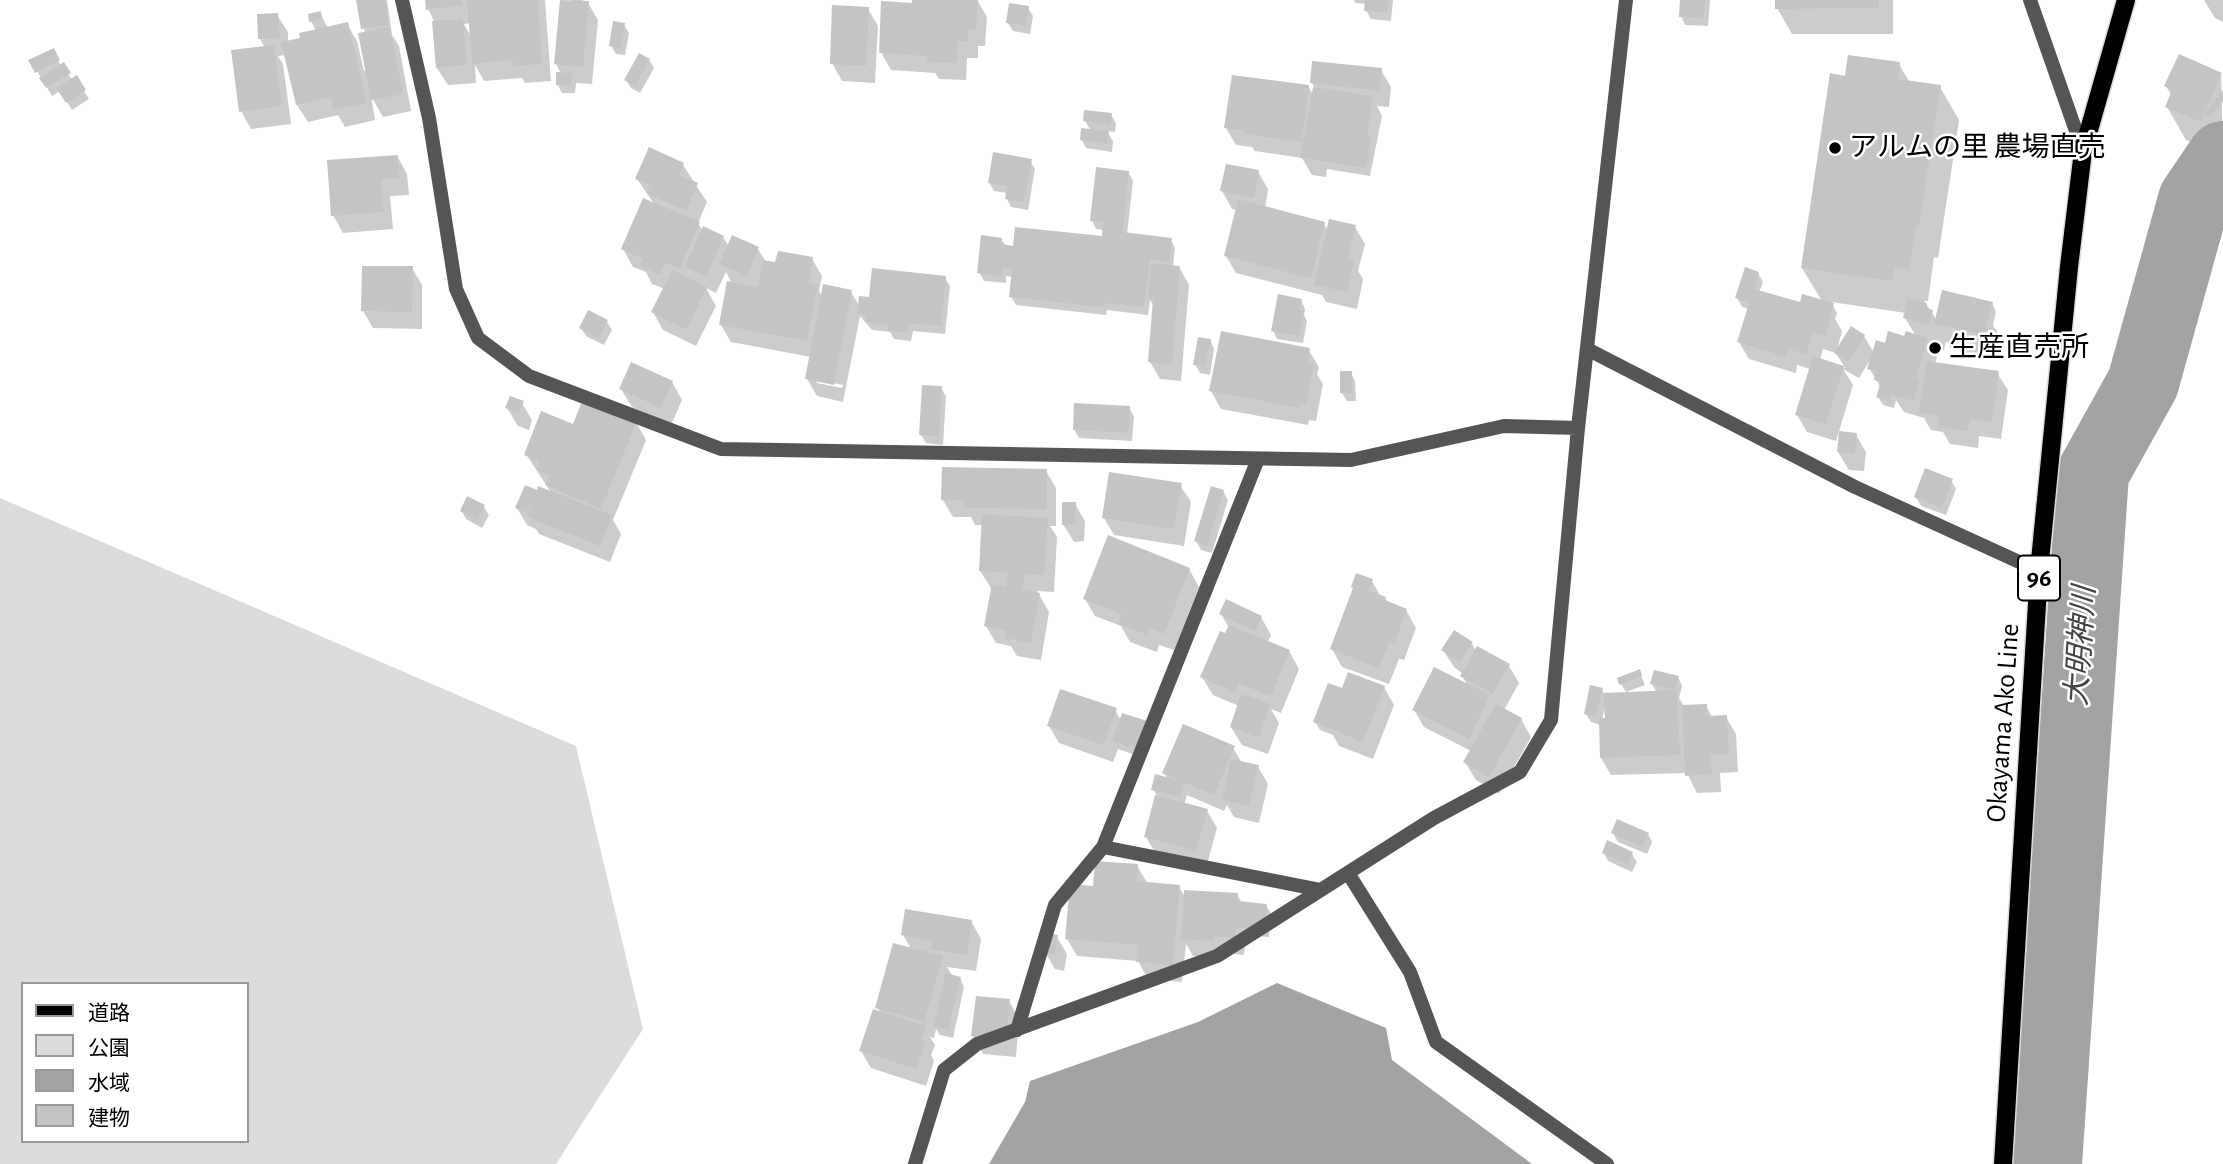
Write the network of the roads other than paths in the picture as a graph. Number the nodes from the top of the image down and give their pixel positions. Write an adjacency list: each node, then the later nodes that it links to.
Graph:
1 (402, 0): 8 (street)
2 (1626, 0): 6 (street)
3 (2030, 0): 5 (street)
4 (2126, 0): 5 (main road, Okayama Ako Line / 96)
5 (2084, 151): 9 (main road, Okayama Ako Line / 96)
6 (1587, 349): 7 (street); 9 (street)
7 (1578, 428): 8 (street); 11 (street)
8 (1258, 459): 10 (street)
9 (2039, 571): 16 (main road, Okayama Ako Line / 96)
10 (1103, 847): 12 (street); 13 (street)
11 (1348, 873): 12 (street); 15 (street)
12 (1321, 890): 13 (street)
13 (1017, 1030): 14 (street)
14 (915, 1164)
15 (1607, 1164)
16 (2003, 1164)

